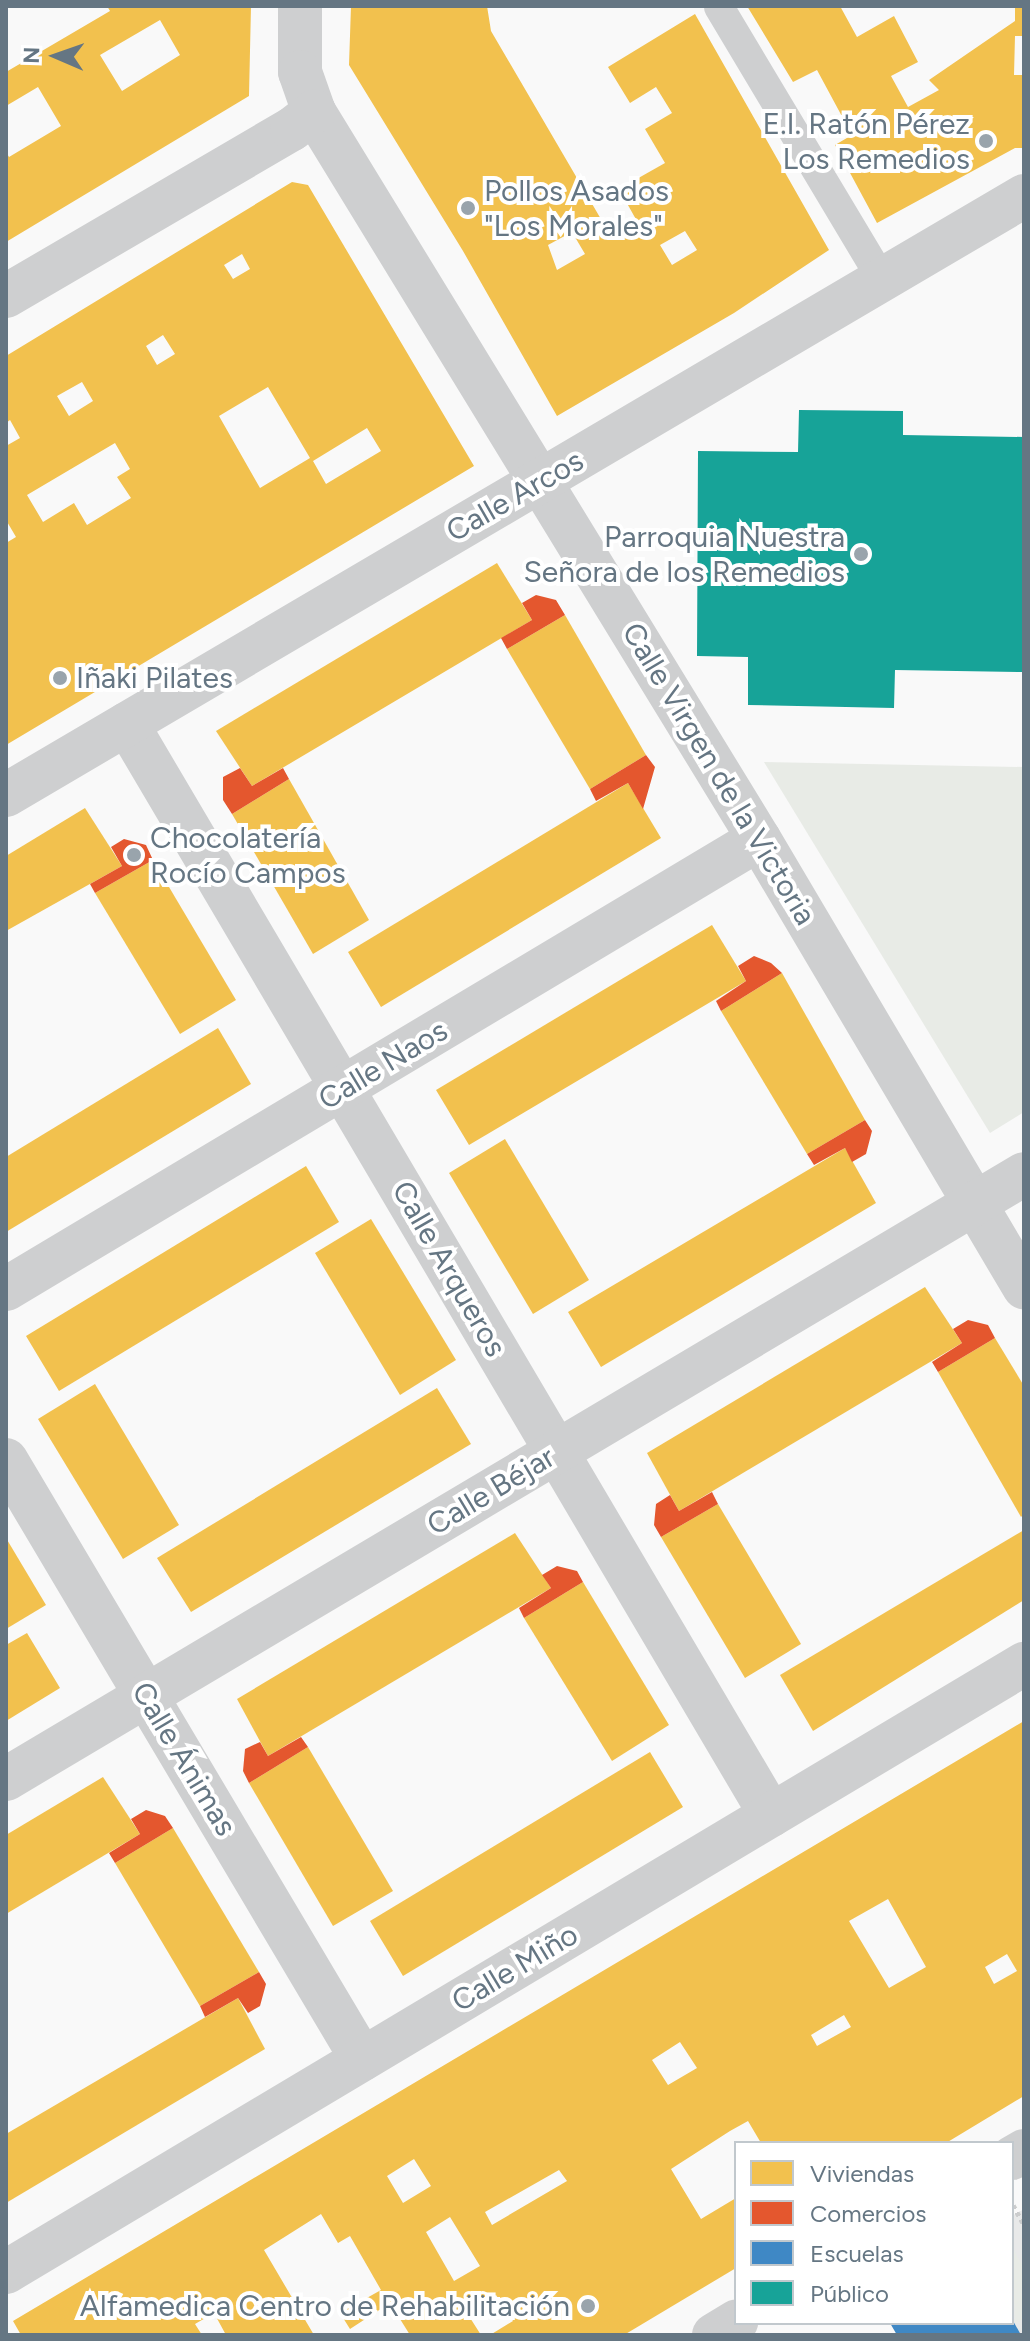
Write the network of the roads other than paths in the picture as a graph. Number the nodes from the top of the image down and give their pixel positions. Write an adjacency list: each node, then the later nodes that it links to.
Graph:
1 (300, 6): 3 (street, Calle Virgen de la Victoria)
2 (719, 7): 5 (lane)
3 (314, 112): 6 (street); 7 (street, Calle Virgen de la Victoria)
4 (1024, 196): 5 (street, Calle Arcos)
5 (882, 279): 7 (street, Calle Arcos)
6 (6, 296)
7 (541, 480): 8 (street, Calle Arcos); 10 (street, Calle Virgen de la Victoria)
8 (127, 724): 9 (street, Calle Arcos); 11 (street, Calle Arqueros)
9 (6, 795)
10 (759, 839): 11 (street, Calle Naos); 13 (street, Calle Virgen de la Victoria)
11 (343, 1089): 15 (street, Calle Naos); 16 (street, Calle Arqueros)
12 (1024, 1174): 13 (street, Calle Béjar)
13 (974, 1201): 14 (street, Calle Virgen de la Victoria); 16 (street, Calle Béjar)
14 (1024, 1287)
15 (6, 1289)
16 (557, 1452): 19 (street, Calle Béjar); 21 (street, Calle Arqueros)
17 (6, 1460): 19 (street, Calle Ánimas)
18 (1024, 1664): 21 (street, Calle Miño)
19 (146, 1696): 20 (street, Calle Béjar); 22 (street, Calle Ánimas)
20 (6, 1779)
21 (771, 1815): 22 (street, Calle Miño)
22 (362, 2059): 23 (street, Calle Miño)
23 (6, 2272)
24 (734, 2323): 25 (street)
25 (714, 2335)

